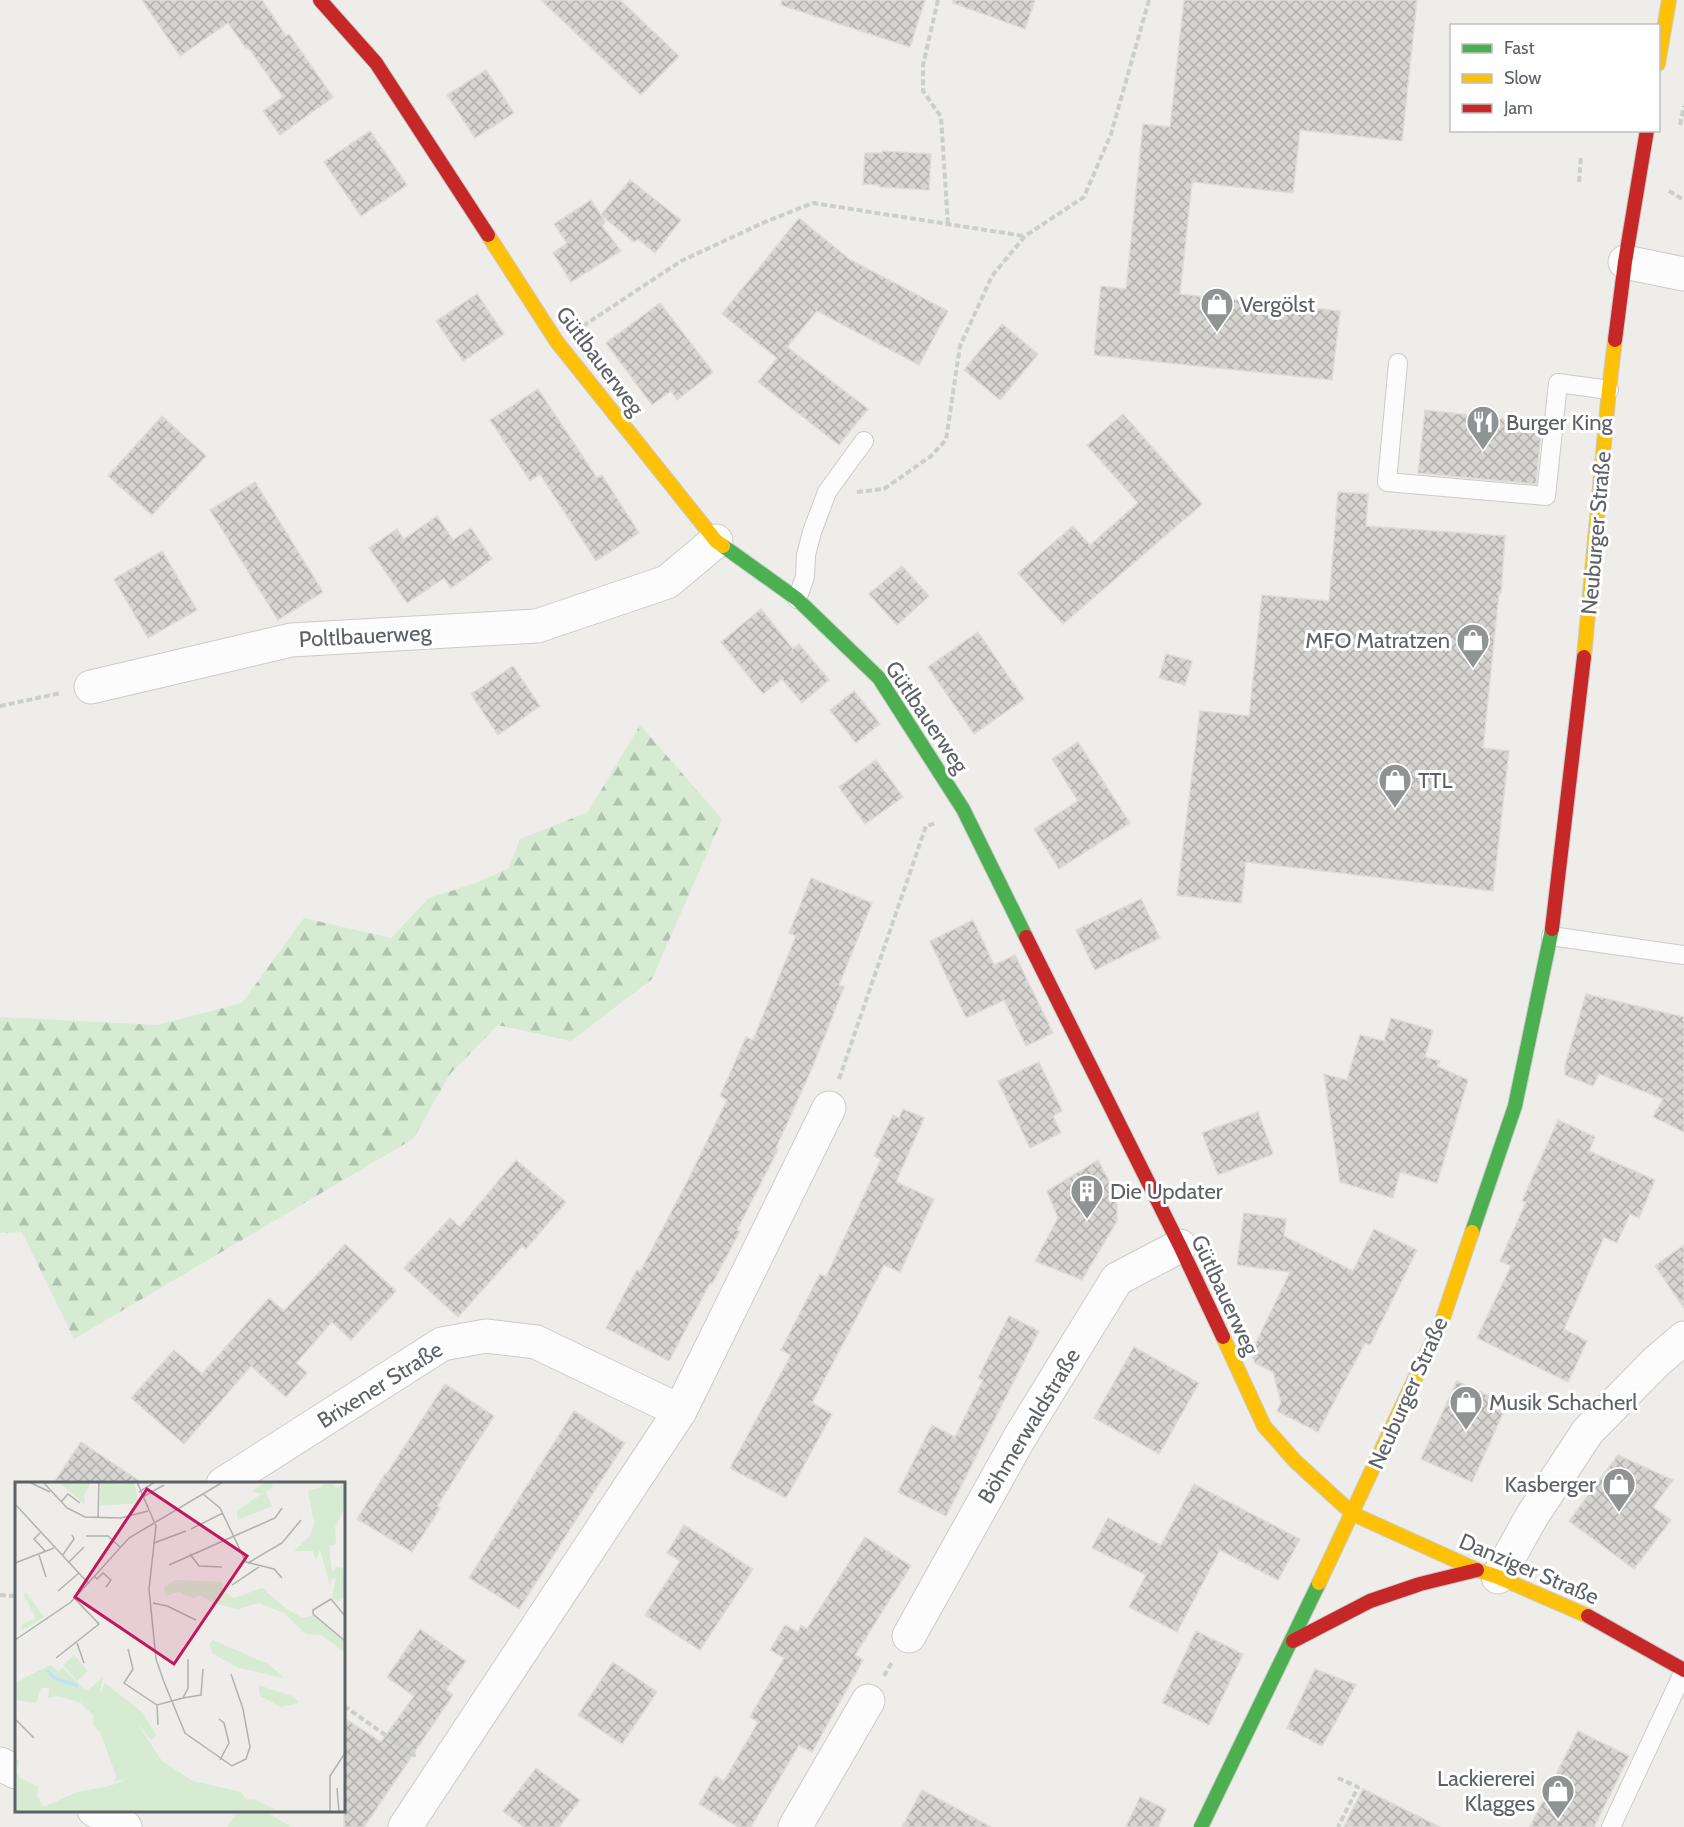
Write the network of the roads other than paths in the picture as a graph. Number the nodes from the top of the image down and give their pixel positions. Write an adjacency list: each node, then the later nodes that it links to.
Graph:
1 (320, 0): 10 (street, Gütlbauerweg)
2 (1669, 0): 3 (street)
3 (1660, 58)
4 (1647, 132): 5 (street, Neuburger Straße)
5 (1625, 262): 6 (street); 8 (street, Neuburger Straße)
6 (1684, 274)
7 (1398, 363): 8 (lane)
8 (1609, 390): 13 (street, Neuburger Straße)
9 (864, 441): 11 (lane)
10 (716, 541): 11 (street, Gütlbauerweg); 12 (street, Poltlbauerweg)
11 (797, 599): 16 (street, Gütlbauerweg)
12 (91, 687)
13 (1551, 936): 14 (lane); 20 (street, Neuburger Straße)
14 (1684, 956)
15 (829, 1108): 18 (street)
16 (1180, 1246): 20 (street, Gütlbauerweg); 22 (street, Böhmerwaldstraße)
17 (1684, 1338): 21 (street)
18 (680, 1411): 19 (street, Brixener Straße); 30 (street)
19 (226, 1482)
20 (1353, 1514): 21 (street, Danziger Straße); 23 (street, Neuburger Straße)
21 (1487, 1574): 23 (street); 24 (street, Danziger Straße)
22 (909, 1636)
23 (1293, 1641): 32 (street, Neuburger Straße)
24 (1684, 1670): 33 (lane)
25 (868, 1701): 31 (street)
26 (0, 1764): 27 (street)
27 (15, 1772)
28 (98, 1812): 29 (street)
29 (125, 1827)
30 (405, 1827)
31 (795, 1827)
32 (1202, 1827)
33 (1611, 1827)

